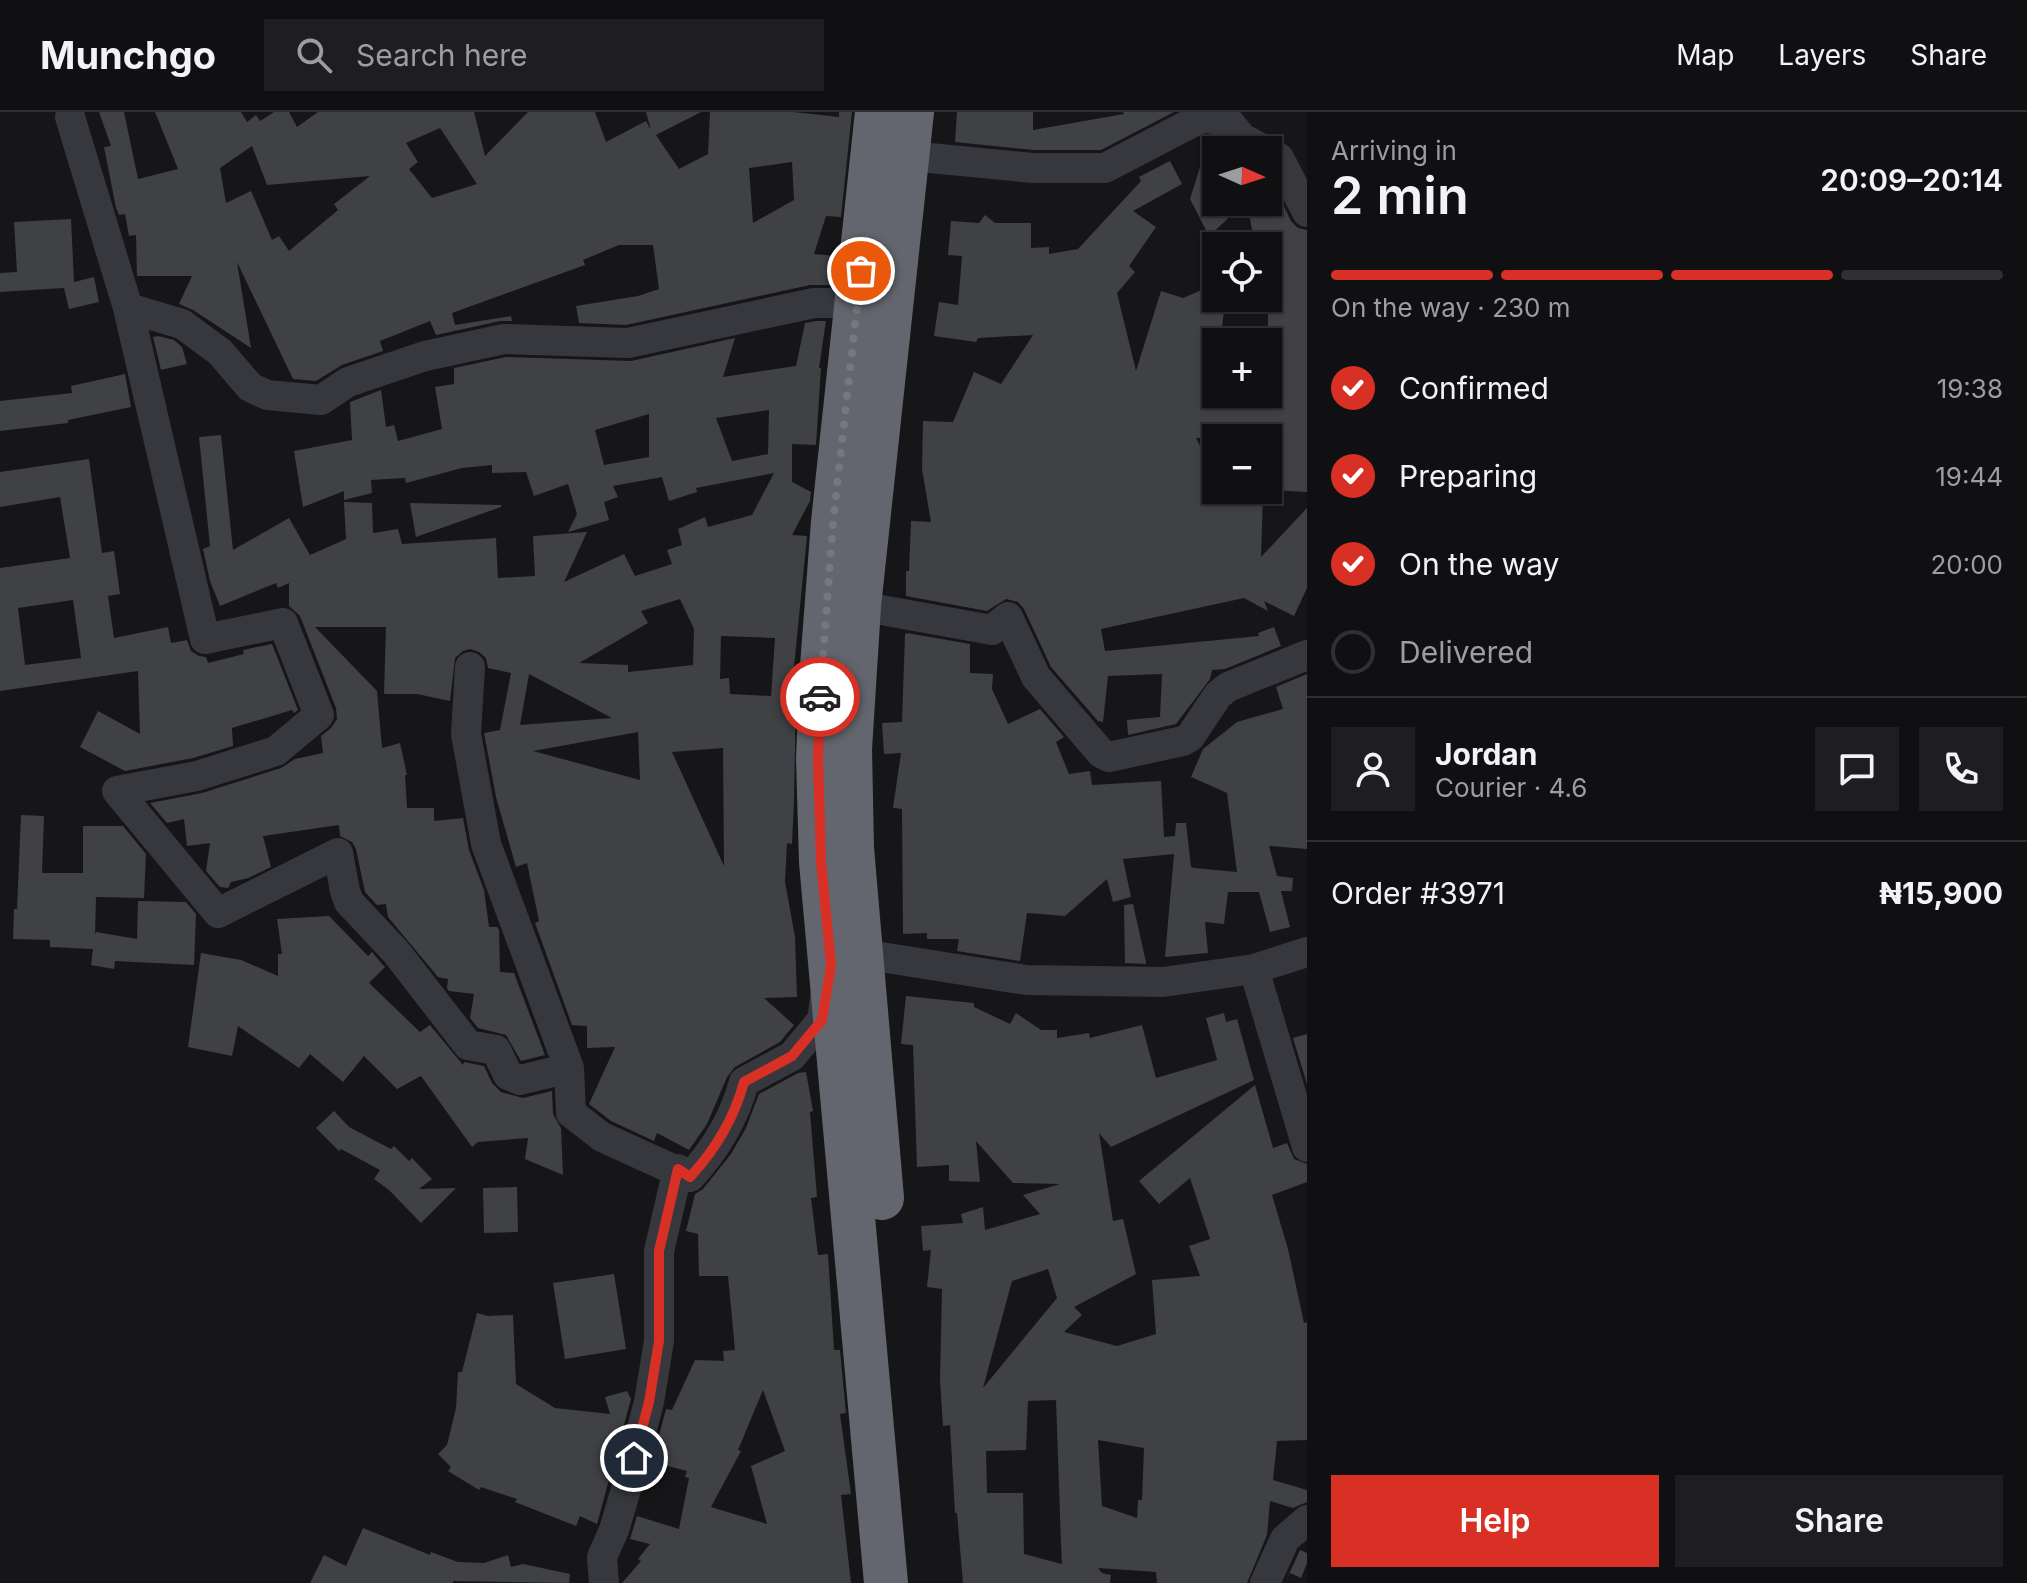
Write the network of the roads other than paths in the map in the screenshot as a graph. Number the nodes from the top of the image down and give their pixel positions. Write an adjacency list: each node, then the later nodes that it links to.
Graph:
1 (877, 112): 9 (highway)
2 (912, 112): 6 (highway)
3 (70, 117): 10 (street)
4 (1230, 117): 5 (street); 6 (street)
5 (1241, 136)
6 (909, 156): 11 (highway)
7 (1282, 164): 8 (street)
8 (1307, 212)
9 (858, 303): 10 (street); 15 (highway)
10 (128, 308): 17 (street)
11 (859, 606): 12 (street); 15 (highway)
12 (1307, 655)
13 (470, 667): 17 (street)
14 (1307, 952): 16 (street)
15 (846, 959): 16 (street); 19 (street); 22 (highway); 23 (highway)
16 (1254, 969): 18 (street)
17 (569, 1068): 19 (street)
18 (1307, 1147)
19 (678, 1169): 21 (street)
20 (1307, 1520): 24 (street)
21 (604, 1583)
22 (886, 1583)
23 (913, 1583)
24 (1265, 1583)

